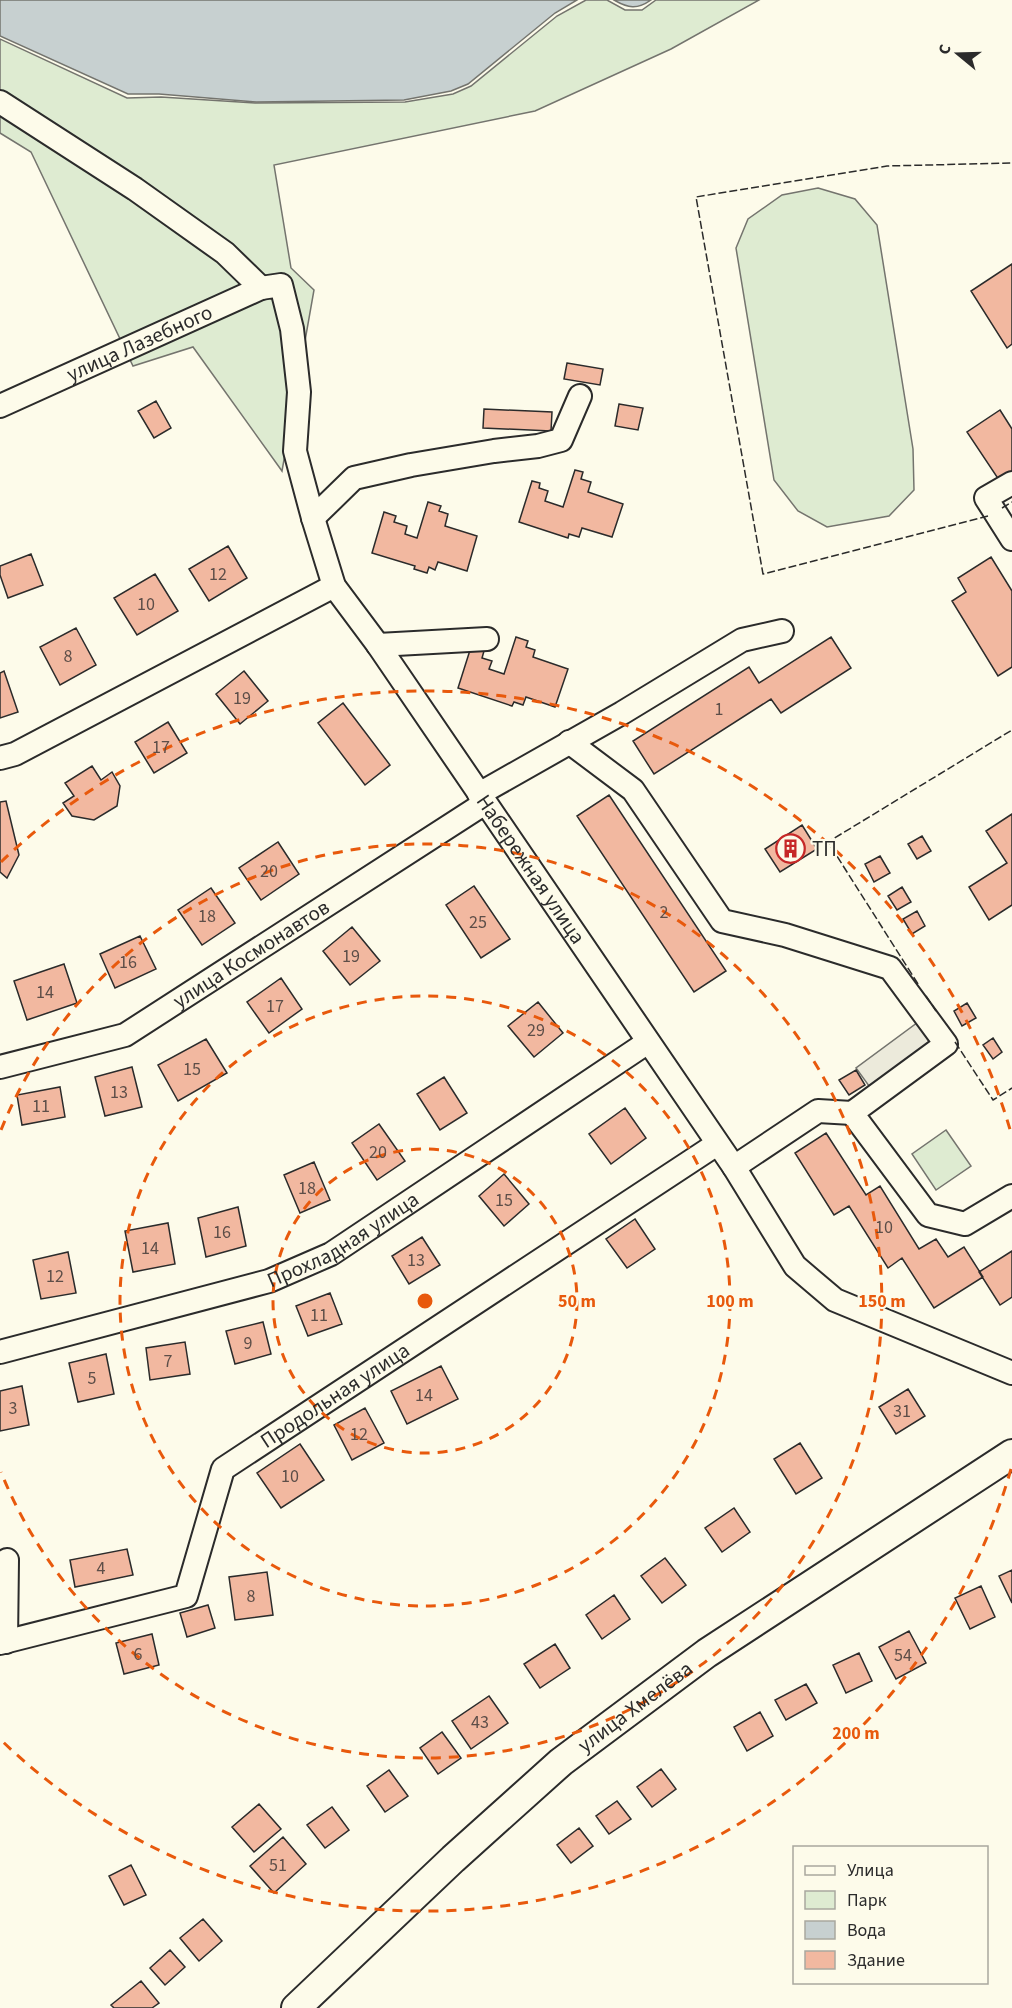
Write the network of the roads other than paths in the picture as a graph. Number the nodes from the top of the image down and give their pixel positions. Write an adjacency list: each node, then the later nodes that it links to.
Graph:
1 (0, 102): 2 (street)
2 (271, 286): 4 (street, улица Лазебного); 6 (street, Набережная улица)
3 (579, 396): 6 (street)
4 (0, 406)
5 (1012, 483): 7 (street)
6 (313, 518): 8 (street, Набережная улица)
7 (1012, 539)
8 (334, 586): 11 (street, Набережная улица); 13 (street)
9 (782, 631): 12 (street, улица Космонавтов)
10 (487, 639): 11 (street)
11 (378, 645): 14 (street, Набережная улица)
12 (569, 742): 14 (street, улица Космонавтов); 17 (street)
13 (0, 758)
14 (482, 799): 15 (street, Набережная улица); 16 (street, улица Космонавтов)
15 (648, 1042): 18 (street, Набережная улица); 21 (street, Прохладная улица)
16 (0, 1067)
17 (852, 1113): 19 (street); 20 (street)
18 (717, 1144): 19 (street, Набережная улица); 25 (street, Продольная улица)
19 (734, 1167): 22 (street, Набережная улица)
20 (1012, 1196)
21 (0, 1352)
22 (1012, 1373)
23 (1012, 1454): 26 (main road, улица Хмелёва)
24 (7, 1560): 25 (street)
25 (3, 1642)
26 (296, 2008)

